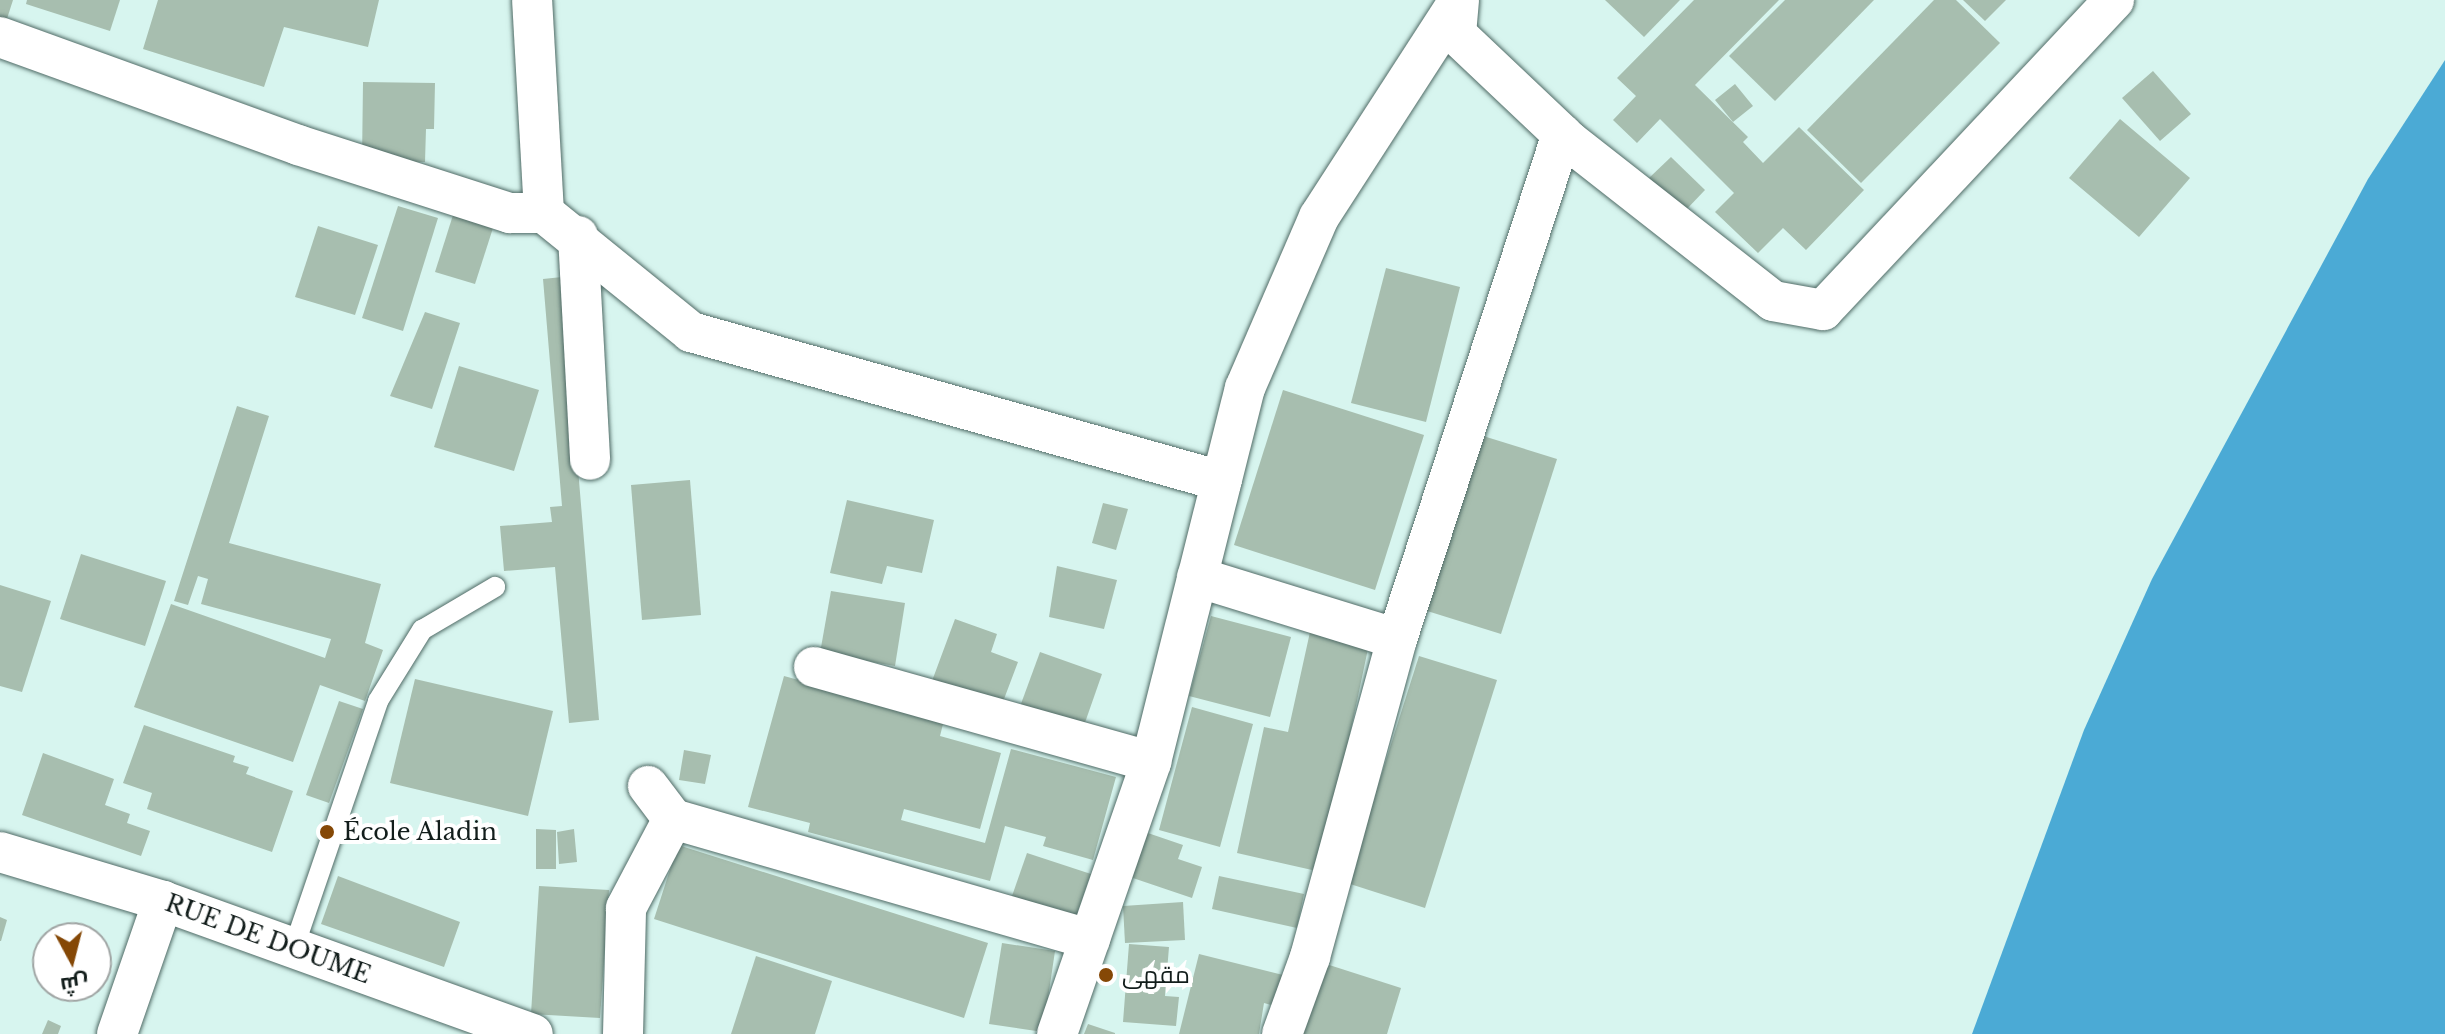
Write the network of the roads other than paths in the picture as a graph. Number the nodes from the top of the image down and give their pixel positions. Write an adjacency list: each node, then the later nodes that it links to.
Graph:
1 (532, 0): 6 (street)
2 (2114, 0): 5 (street)
3 (1458, 2): 5 (street); 9 (street)
4 (0, 37): 6 (street)
5 (1562, 134): 12 (street)
6 (544, 213): 7 (street)
7 (578, 236): 8 (street); 9 (street)
8 (590, 460)
9 (1221, 481): 10 (street)
10 (1197, 577): 12 (street); 14 (street)
11 (495, 587): 20 (lane)
12 (1397, 639): 26 (street)
13 (814, 667): 14 (street)
14 (1151, 762): 19 (street)
15 (648, 786): 16 (street)
16 (673, 819): 19 (street); 24 (street)
17 (0, 852): 18 (street, RUE DE DOUME)
18 (163, 901): 20 (street, RUE DE DOUME); 22 (street)
19 (1090, 939): 25 (street)
20 (294, 947): 21 (street, RUE DE DOUME)
21 (468, 1024): 23 (street, RUE DE DOUME)
22 (117, 1034)
23 (533, 1034)
24 (623, 1034)
25 (1057, 1034)
26 (1282, 1034)

